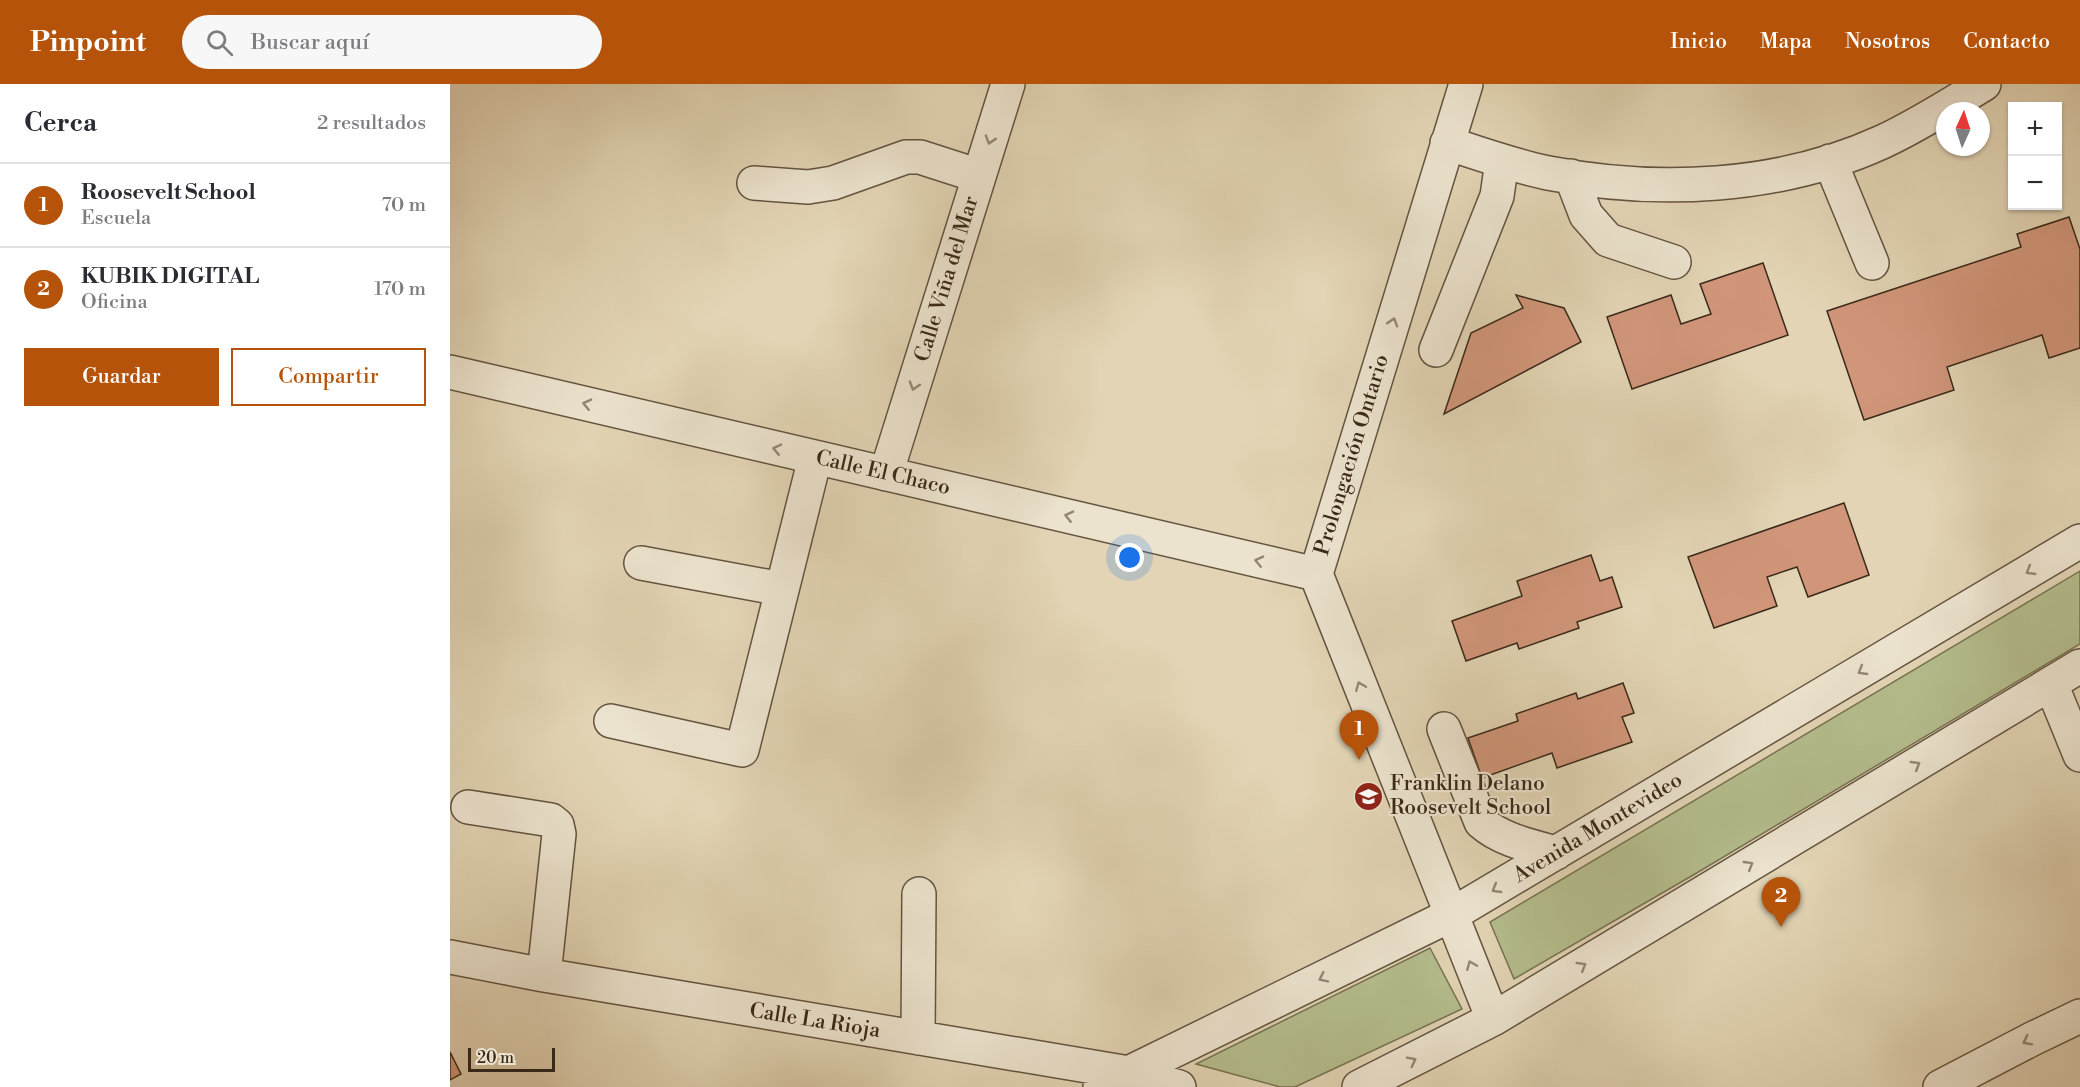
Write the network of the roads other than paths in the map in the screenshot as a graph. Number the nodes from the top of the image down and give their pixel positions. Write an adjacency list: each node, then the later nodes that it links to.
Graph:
1 (1008, 84): 7 (street, Calle Viña del Mar, one-way to 7)
2 (1466, 84): 4 (street, Prolongación Ontario)
3 (1984, 84): 6 (street)
4 (1447, 144): 5 (street); 18 (street, Prolongación Ontario, one-way to 4)
5 (1503, 161): 8 (street); 12 (street)
6 (1830, 161): 8 (street); 11 (street)
7 (979, 176): 9 (street); 15 (street, Calle Viña del Mar, one-way to 15)
8 (1570, 176): 10 (street)
9 (754, 183)
10 (1674, 262)
11 (1872, 262)
12 (1436, 350)
13 (450, 372): 14 (street, Calle El Chaco, one-way to 13)
14 (815, 458): 15 (street, Calle El Chaco); 19 (street)
15 (886, 474): 18 (street, Calle El Chaco, one-way to 15)
16 (2080, 541): 26 (street, Avenida Montevideo, one-way to 26)
17 (641, 563): 19 (street)
18 (1316, 574): 28 (street, Prolongación Ontario, one-way to 18)
19 (782, 589): 22 (street)
20 (2080, 666): 21 (street)
21 (2051, 684): 24 (street); 32 (street, one-way to 21)
22 (611, 721)
23 (1444, 729): 26 (street)
24 (2080, 755)
25 (468, 807): 30 (street)
26 (1556, 853): 28 (street, Avenida Montevideo, one-way to 28)
27 (919, 894): 33 (street)
28 (1451, 915): 32 (street, Prolongación Ontario, one-way to 28); 34 (street, Avenida Montevideo, one-way to 34)
29 (450, 957): 30 (street, Calle La Rioja)
30 (544, 975): 33 (street, Calle La Rioja)
31 (2080, 1016): 38 (street, one-way to 38)
32 (1493, 1019): 37 (street, one-way to 32)
33 (918, 1038): 34 (street, Calle La Rioja)
34 (1129, 1073): 35 (street, Avenida Montevideo); 36 (street, Calle La Rioja)
35 (1100, 1087)
36 (1179, 1087)
37 (1359, 1087)
38 (1940, 1087)

